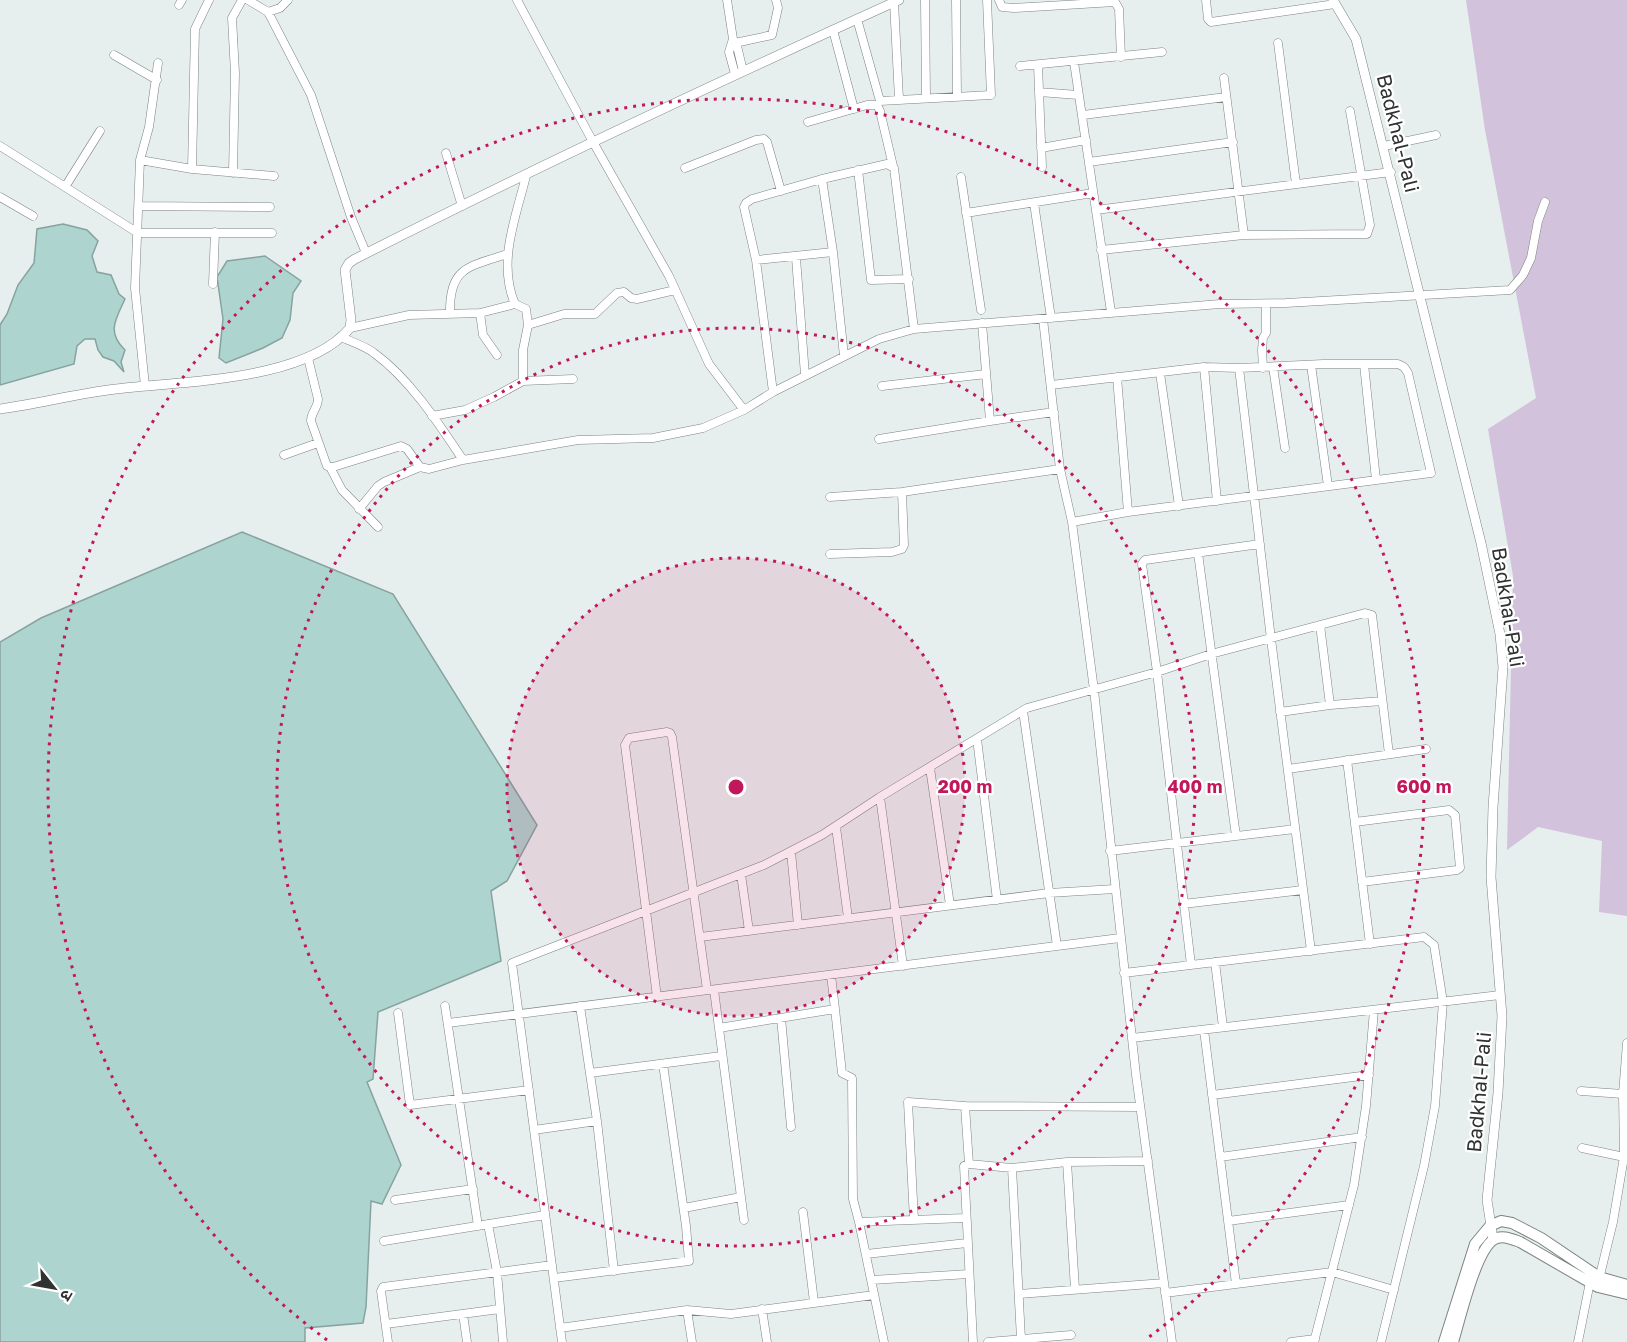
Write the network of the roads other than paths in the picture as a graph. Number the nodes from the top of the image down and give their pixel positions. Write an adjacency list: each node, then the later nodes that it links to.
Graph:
1 (209, 0): 54 (street)
2 (247, 0): 15 (street); 57 (street)
3 (288, 0): 15 (street)
4 (517, 0): 43 (street)
5 (727, 0): 18 (street)
6 (776, 0): 18 (street)
7 (926, 0): 33 (street)
8 (956, 0): 32 (street)
9 (987, 0): 32 (street)
10 (999, 0): 22 (street)
11 (1206, 0): 14 (street)
12 (897, 1): 16 (street); 35 (street)
13 (1334, 2): 14 (street); 46 (street, Badkhal-Pali)
14 (1314, 3)
15 (268, 12): 83 (street)
16 (857, 20): 17 (street); 35 (street)
17 (833, 30): 27 (street); 36 (street)
18 (734, 41): 27 (street)
19 (1278, 43): 63 (street)
20 (1162, 52): 22 (street)
21 (114, 55): 29 (street)
22 (1120, 57): 23 (street)
23 (1074, 62): 25 (street); 31 (street)
24 (158, 63): 29 (street)
25 (1038, 65): 26 (street); 30 (street)
26 (1020, 66)
27 (739, 72): 43 (street)
28 (1224, 78): 34 (street)
29 (157, 80): 49 (street)
30 (1039, 92): 31 (street); 47 (street)
31 (1078, 95): 38 (street)
32 (957, 96): 33 (street)
33 (927, 97): 35 (street)
34 (1226, 97): 38 (street); 44 (street)
35 (899, 99)
36 (854, 110): 39 (street); 51 (street)
37 (1350, 111): 60 (street)
38 (1083, 115): 42 (street)
39 (808, 122)
40 (99, 131): 64 (street)
41 (1436, 135): 46 (street)
42 (1086, 141): 47 (street); 50 (street)
43 (593, 142): 59 (street); 89 (street)
44 (1233, 142): 50 (street); 66 (street)
45 (0, 146): 64 (street)
46 (1384, 146): 56 (street, Badkhal-Pali)
47 (1041, 148): 52 (street)
48 (446, 153): 72 (street)
49 (140, 160): 54 (street); 71 (street)
50 (1089, 162): 67 (street)
51 (893, 166): 55 (street); 87 (street)
52 (1042, 167)
53 (685, 168): 65 (street)
54 (192, 169): 57 (street)
55 (858, 170): 62 (street); 87 (street)
56 (1390, 172): 60 (street); 90 (street, Badkhal-Pali)
57 (233, 173): 58 (street)
58 (274, 176)
59 (526, 176): 72 (street); 84 (street)
60 (1360, 176): 63 (street); 80 (street)
61 (961, 177): 75 (street)
62 (822, 179): 65 (street); 82 (street)
63 (1296, 184): 66 (street)
64 (65, 187): 78 (street)
65 (781, 191): 86 (street)
66 (1240, 191): 74 (street); 80 (street)
67 (1093, 193): 70 (street); 74 (street)
68 (0, 196): 76 (street)
69 (1545, 202): 90 (street)
70 (1034, 203): 75 (street); 97 (street)
71 (139, 206): 73 (street); 78 (street)
72 (462, 206): 83 (street)
73 (270, 207)
74 (1096, 210): 81 (street)
75 (966, 213): 93 (street)
76 (33, 216)
77 (215, 232): 78 (street); 79 (street); 88 (street)
78 (138, 233): 119 (street)
79 (272, 233)
80 (1244, 235): 81 (street)
81 (1101, 250): 94 (street)
82 (833, 252): 85 (street); 104 (street)
83 (366, 253): 100 (street)
84 (507, 254): 91 (street); 96 (street)
85 (796, 258): 86 (street); 114 (street)
86 (756, 260): 121 (street)
87 (909, 279): 101 (street)
88 (213, 284)
89 (675, 290): 99 (street); 123 (street)
90 (1421, 295): 92 (street); 197 (street, Badkhal-Pali)
91 (515, 304): 95 (street); 99 (street)
92 (1266, 304): 94 (street); 111 (street)
93 (981, 310)
94 (1110, 312): 97 (street)
95 (480, 313): 96 (street); 103 (street)
96 (450, 314): 100 (street)
97 (1047, 318): 98 (street); 118 (street)
98 (982, 323): 101 (street); 113 (street)
99 (528, 325): 117 (street)
100 (350, 328): 102 (street)
101 (914, 329): 104 (street)
102 (341, 337): 105 (street); 125 (street)
103 (497, 355)
104 (844, 356): 114 (street)
105 (308, 358): 119 (street); 128 (street)
106 (1364, 364): 107 (street); 135 (street); 135 (street)
107 (1311, 365): 109 (street); 136 (street)
108 (1204, 367): 110 (street); 112 (street); 140 (street)
109 (1273, 367): 111 (street); 129 (street)
110 (1239, 368): 111 (street); 138 (street)
111 (1263, 368)
112 (1160, 372): 115 (street); 141 (street)
113 (986, 374): 120 (street); 126 (street)
114 (805, 375): 121 (street)
115 (1117, 377): 118 (street); 143 (street)
116 (573, 378): 117 (street)
117 (523, 381): 125 (street)
118 (1051, 385): 124 (street)
119 (145, 386): 122 (street)
120 (882, 386)
121 (773, 392): 123 (street)
122 (0, 409)
123 (744, 410): 131 (street)
124 (1054, 412): 126 (street); 134 (street)
125 (432, 416): 131 (street)
126 (990, 421): 127 (street)
127 (879, 439)
128 (318, 443): 130 (street); 132 (street)
129 (1285, 448)
130 (284, 455)
131 (463, 460): 133 (street)
132 (330, 467): 133 (street); 142 (street)
133 (420, 467): 142 (street)
134 (1060, 469): 137 (street); 144 (street)
135 (1376, 480): 136 (street)
136 (1328, 486): 138 (street)
137 (902, 492): 139 (street); 148 (street)
138 (1255, 496): 140 (street); 146 (street)
139 (830, 497)
140 (1217, 501): 141 (street)
141 (1179, 506): 143 (street)
142 (359, 508): 145 (street)
143 (1128, 512): 144 (street)
144 (1072, 522): 153 (street)
145 (378, 527)
146 (1260, 544): 147 (street); 150 (street)
147 (1198, 553): 151 (street); 152 (street)
148 (830, 554)
149 (1320, 625): 150 (street); 154 (street); 155 (street)
150 (1271, 639): 151 (street); 157 (street)
151 (1210, 654): 152 (street); 168 (street)
152 (1157, 672): 153 (street); 169 (street)
153 (1094, 690): 156 (street); 170 (street)
154 (1382, 701): 155 (street); 160 (street)
155 (1330, 705): 157 (street)
156 (1023, 711): 158 (street); 177 (street)
157 (1280, 711): 163 (street)
158 (977, 739): 162 (street); 178 (street)
159 (1426, 749): 160 (street)
160 (1389, 754): 161 (street)
161 (1347, 760): 163 (street); 165 (street)
162 (930, 768): 164 (street); 180 (street)
163 (1288, 769): 167 (street)
164 (880, 797): 166 (street); 182 (street)
165 (1355, 822): 173 (street); 173 (street)
166 (836, 827): 171 (street); 183 (street)
167 (1295, 829): 168 (street); 175 (street)
168 (1236, 836): 169 (street)
169 (1176, 843): 170 (street); 179 (street)
170 (1110, 851): 174 (street)
171 (790, 852): 172 (street); 184 (street)
172 (741, 874): 176 (street); 185 (street)
173 (1362, 882): 188 (street)
174 (1115, 889): 177 (street); 187 (street)
175 (1303, 890): 179 (street); 190 (street)
176 (694, 892): 181 (street); 181 (street); 186 (street)
177 (1049, 893): 178 (street); 189 (street)
178 (997, 900): 180 (street)
179 (1184, 904): 192 (street)
180 (950, 905): 182 (street)
181 (646, 911): 198 (street); 205 (street)
182 (896, 912): 183 (street); 193 (street)
183 (848, 918): 184 (street)
184 (798, 925): 185 (street)
185 (749, 931): 186 (street)
186 (700, 937): 196 (street)
187 (1120, 938): 189 (street); 194 (street)
188 (1370, 944): 190 (street); 199 (street)
189 (1057, 946): 193 (street)
190 (1311, 951): 191 (street)
191 (1215, 962): 192 (street); 208 (street)
192 (1191, 965): 194 (street)
193 (903, 966): 195 (street)
194 (1124, 973): 211 (street)
195 (831, 975): 196 (street); 202 (street)
196 (710, 990): 198 (street); 209 (street)
197 (1500, 995): 199 (street); 249 (street, Badkhal-Pali)
198 (657, 997): 201 (street)
199 (1443, 1002): 203 (street); 266 (street)
200 (445, 1006): 207 (street)
201 (580, 1006): 205 (street); 215 (street)
202 (835, 1009): 206 (street); 246 (street)
203 (1374, 1010): 208 (street); 216 (street)
204 (398, 1012): 221 (street)
205 (519, 1014): 207 (street); 217 (street)
206 (781, 1018): 209 (street); 225 (street)
207 (448, 1023): 221 (street)
208 (1223, 1027): 210 (street)
209 (719, 1028): 213 (street)
210 (1204, 1030): 211 (street); 220 (street)
211 (1132, 1038): 223 (street)
212 (1627, 1042): 219 (street)
213 (721, 1056): 214 (street); 236 (street)
214 (663, 1064): 215 (street); 239 (street)
215 (590, 1073): 224 (street)
216 (1369, 1075): 220 (street); 227 (street)
217 (529, 1090): 221 (street); 226 (street)
218 (1581, 1091): 219 (street)
219 (1623, 1094): 230 (street)
220 (1212, 1095): 229 (street)
221 (459, 1099): 235 (street)
222 (965, 1106): 223 (street); 233 (street); 244 (street)
223 (1140, 1107): 231 (street)
224 (597, 1120): 226 (street); 255 (street)
225 (791, 1127)
226 (534, 1130): 241 (street)
227 (1362, 1137): 229 (street); 238 (street)
228 (1582, 1148): 230 (street)
229 (1220, 1157): 245 (street)
230 (1624, 1157): 261 (street)
231 (1148, 1161): 232 (street); 262 (street)
232 (1067, 1162): 234 (street); 265 (street)
233 (969, 1164): 234 (street); 242 (street)
234 (1012, 1168): 269 (street)
235 (473, 1189): 237 (street); 248 (street)
236 (741, 1197): 239 (street); 243 (street)
237 (395, 1200)
238 (1349, 1205): 245 (street); 257 (street)
239 (684, 1208): 255 (street)
240 (803, 1212): 271 (street)
241 (545, 1215): 247 (street); 254 (street)
242 (965, 1218): 244 (street); 252 (street)
243 (744, 1220)
244 (914, 1220): 246 (street)
245 (1228, 1221): 263 (street)
246 (859, 1222): 253 (street)
247 (488, 1224): 248 (street); 256 (street)
248 (478, 1226): 251 (street)
249 (1490, 1226): 250 (street, Badkhal-Pali); 261 (main road); 293 (main road)
250 (1493, 1239): 261 (main road); 294 (main road)
251 (384, 1241)
252 (967, 1243): 253 (street); 258 (street)
253 (866, 1254): 260 (street)
254 (552, 1265): 256 (street); 259 (street)
255 (614, 1271): 259 (street)
256 (497, 1272): 273 (street); 276 (street)
257 (1332, 1272): 263 (street); 266 (street); 280 (street)
258 (969, 1274): 260 (street); 288 (street)
259 (554, 1278): 277 (street)
260 (872, 1280): 268 (street)
261 (1596, 1282): 264 (main road); 270 (main road); 295 (street)
262 (1164, 1283): 265 (street); 267 (street)
263 (1236, 1284): 267 (street)
264 (1627, 1285)
265 (1075, 1289): 269 (street)
266 (1394, 1290): 292 (street)
267 (1165, 1293): 290 (street)
268 (874, 1294): 271 (street); 287 (street)
269 (1019, 1294): 279 (street)
270 (1627, 1294)
271 (814, 1302): 272 (street)
272 (762, 1309): 274 (street); 286 (street)
273 (500, 1310): 275 (street); 283 (street)
274 (687, 1310): 277 (street); 285 (street)
275 (463, 1314): 276 (street); 282 (street)
276 (386, 1324): 281 (street)
277 (560, 1328): 284 (street)
278 (1071, 1335): 279 (street)
279 (1021, 1339): 289 (street)
280 (1315, 1340): 291 (street)
281 (388, 1342)
282 (467, 1342)
283 (503, 1342)
284 (562, 1342)
285 (692, 1342)
286 (767, 1342)
287 (884, 1342)
288 (973, 1342)
289 (988, 1342)
290 (1172, 1342)
291 (1292, 1342)
292 (1381, 1342)
293 (1444, 1342)
294 (1453, 1342)
295 (1578, 1342)

